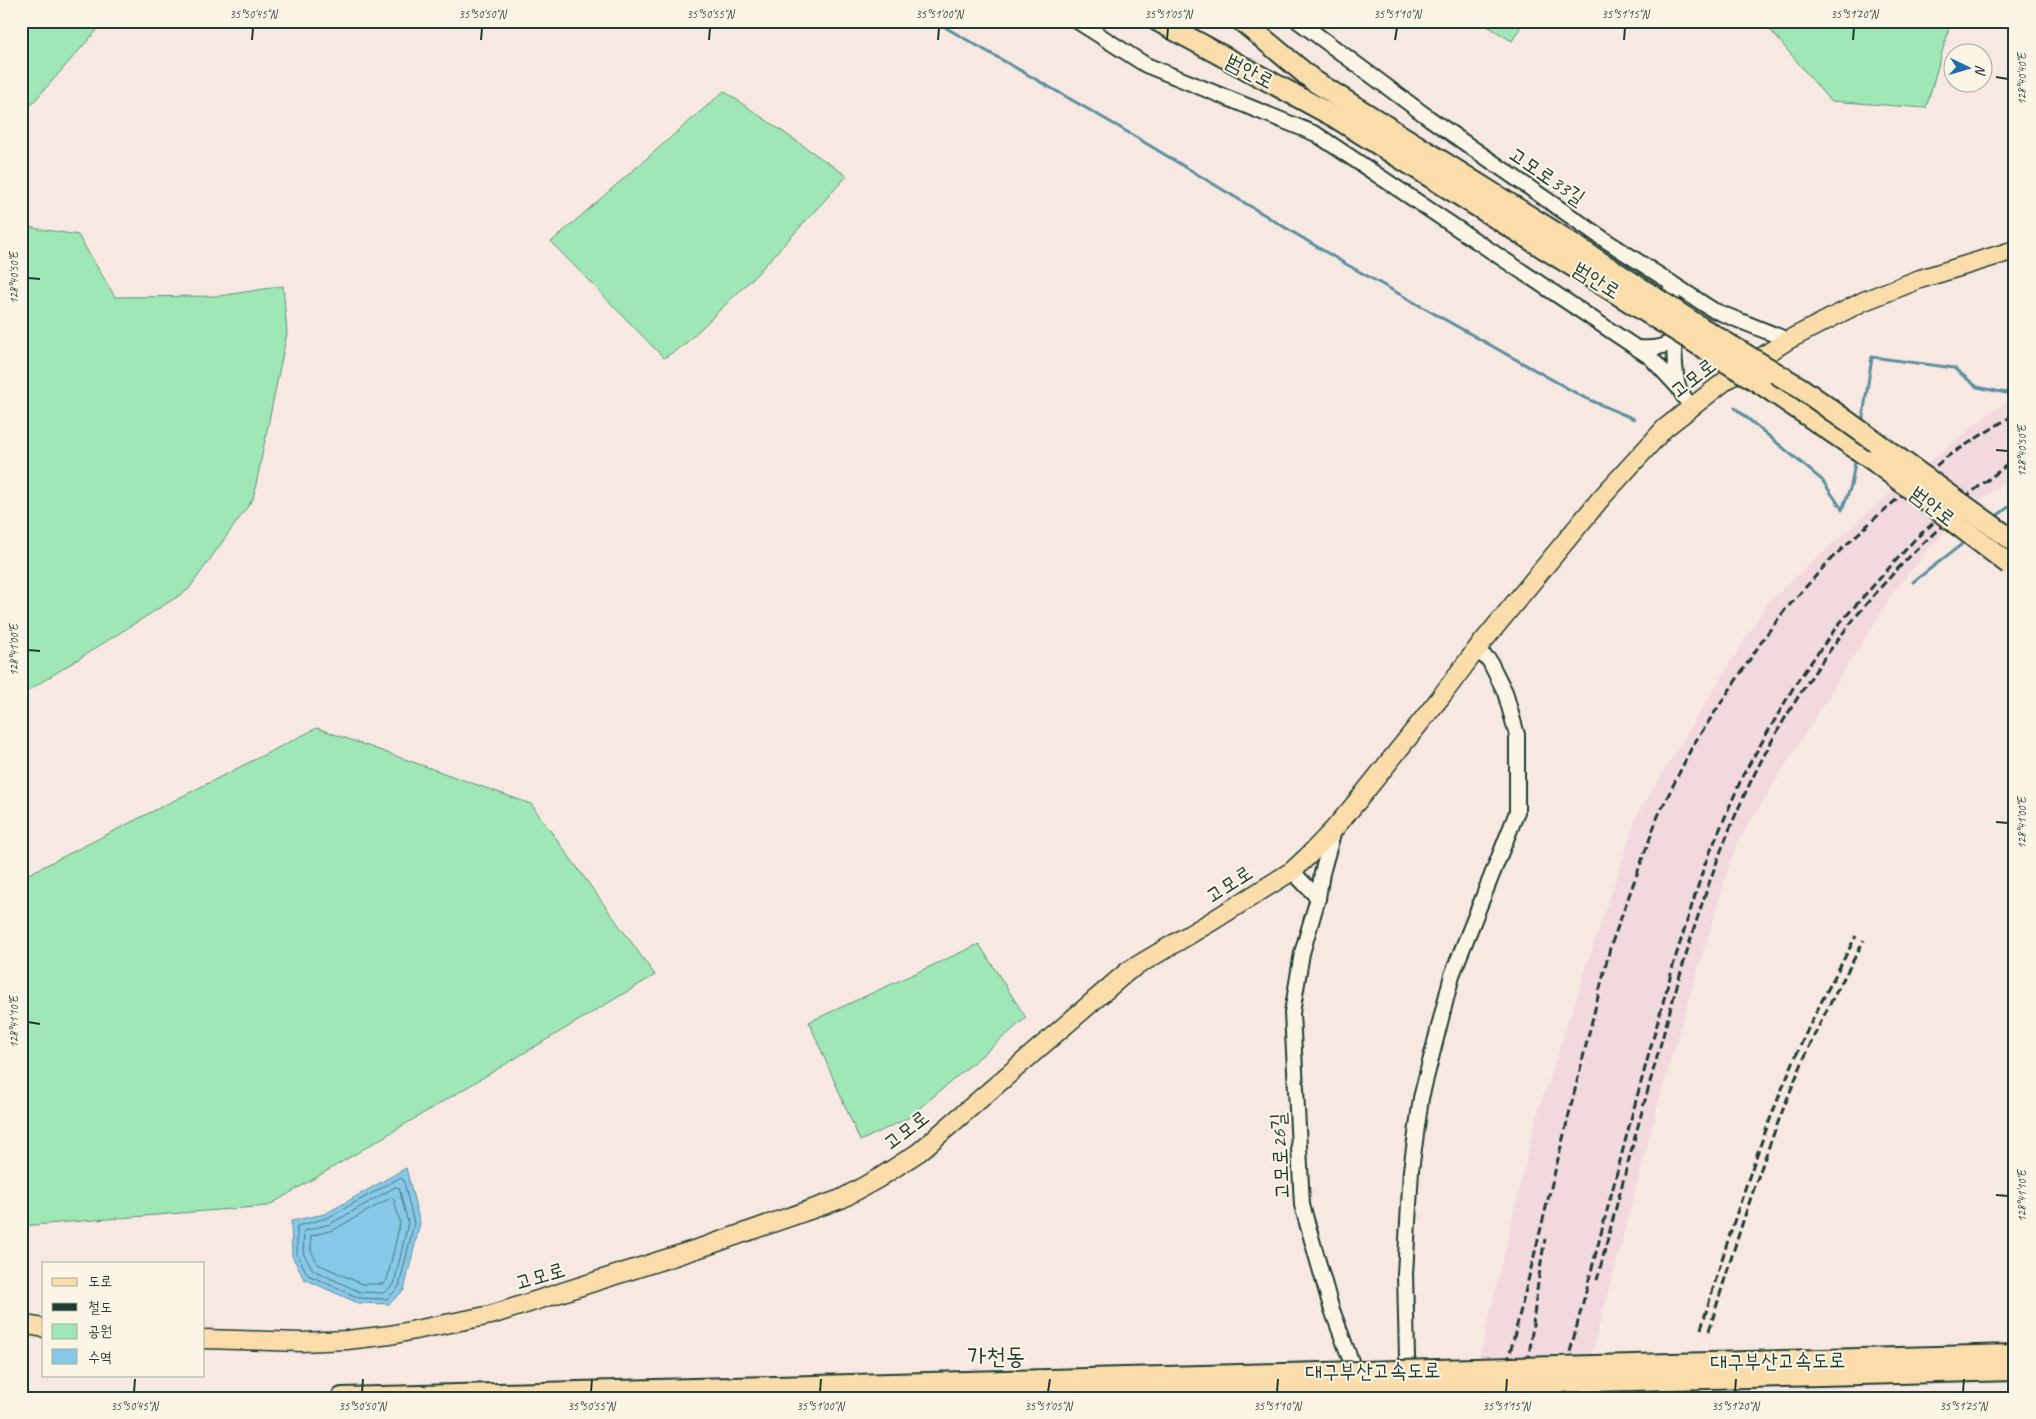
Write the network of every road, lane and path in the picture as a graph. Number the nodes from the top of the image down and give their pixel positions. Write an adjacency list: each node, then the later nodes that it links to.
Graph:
1 (1077, 21): 10 (street)
2 (1158, 21): 5 (highway, 범안로)
3 (1242, 21): 5 (highway, 범안로)
4 (1298, 21): 7 (street, 고모로33길)
5 (1549, 240): 13 (highway, 범안로, bridge); 14 (highway, 범안로, bridge)
6 (2015, 250): 9 (main road, 고모로)
7 (1670, 282): 8 (street); 9 (street, 고모로33길)
8 (1675, 337): 10 (street); 11 (street)
9 (1788, 340): 12 (main road, 고모로)
10 (1636, 348): 11 (street)
11 (1678, 387): 12 (street)
12 (1691, 408): 15 (main road, 고모로)
13 (2015, 542)
14 (2012, 567)
15 (1476, 650): 16 (main road, 고모로); 29 (street)
16 (1334, 829): 17 (main road, 고모로); 18 (street, 고모로26길)
17 (1292, 871): 18 (street); 21 (main road, 고모로)
18 (1318, 898): 28 (street, 고모로26길)
19 (21, 1324): 20 (main road)
20 (42, 1328)
21 (205, 1339)
22 (2015, 1355): 24 (highway, 대구부산고속도로, bridge)
23 (2015, 1370): 24 (highway, 대구부산고속도로, bridge)
24 (1321, 1380): 25 (highway, 대구부산고속도로)
25 (961, 1389): 26 (highway, 대구부산고속도로); 27 (highway, 대구부산고속도로)
26 (342, 1398)
27 (899, 1398)
28 (1373, 1398)
29 (1408, 1398)

